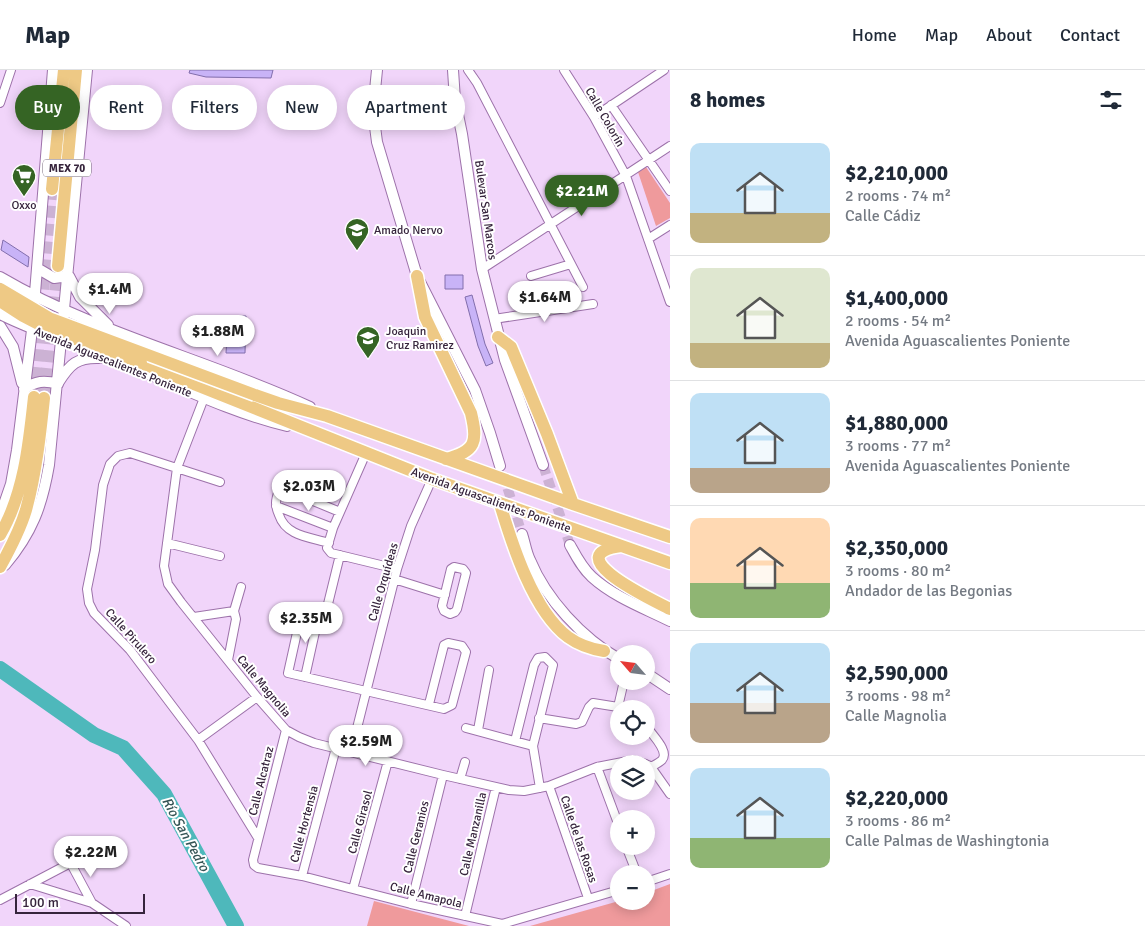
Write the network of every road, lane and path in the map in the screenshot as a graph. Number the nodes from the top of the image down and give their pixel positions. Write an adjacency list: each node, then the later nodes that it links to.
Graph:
1 (11, 70): 15 (street)
2 (52, 70): 29 (street, MEX 70)
3 (64, 70): 22 (main road, MEX 70)
4 (76, 70): 28 (main road, MEX 70)
5 (88, 70): 31 (street, MEX 70)
6 (384, 70): 12 (street)
7 (448, 70): 13 (street)
8 (453, 70): 14 (street, Bulevar San Marcos)
9 (468, 70): 24 (street)
10 (564, 70): 17 (street, Calle Colorín)
11 (664, 70): 16 (street)
12 (377, 75): 32 (street)
13 (452, 85)
14 (454, 85)
15 (0, 103)
16 (612, 105): 17 (street); 20 (street)
17 (594, 117): 21 (street, Calle Colorín)
18 (461, 130): 30 (street, Bulevar San Marcos)
19 (670, 146): 20 (street)
20 (648, 161): 21 (street); 23 (street)
21 (626, 176): 24 (street); 26 (street, Calle Colorín)
22 (52, 189)
23 (670, 191)
24 (550, 225): 27 (street); 30 (street)
25 (670, 225): 26 (street)
26 (648, 240): 38 (street, Calle Colorín)
27 (572, 264): 33 (street); 35 (street)
28 (58, 266)
29 (37, 268): 31 (street); 37 (street, MEX 70)
30 (482, 269): 43 (street, Bulevar San Marcos)
31 (69, 276): 41 (street, MEX 70); 45 (street)
32 (417, 276): 56 (main road); 58 (street)
33 (531, 276)
34 (0, 277): 37 (street, Avenida Aguascalientes Poniente)
35 (584, 287)
36 (0, 289): 53 (main road, Avenida Aguascalientes Poniente, bridge)
37 (35, 297): 41 (street, Avenida Aguascalientes Poniente); 46 (street, MEX 70)
38 (670, 300)
39 (0, 301): 54 (main road, Avenida Aguascalientes Poniente, bridge)
40 (593, 304): 43 (street)
41 (64, 310): 45 (street, Avenida Aguascalientes Poniente); 48 (street, MEX 70)
42 (0, 314): 46 (street, Avenida Aguascalientes Poniente)
43 (494, 319): 47 (street, Bulevar San Marcos)
44 (0, 326): 51 (street)
45 (112, 329): 49 (street); 53 (street, Avenida Aguascalientes Poniente)
46 (32, 330): 48 (street, Avenida Aguascalientes Poniente); 51 (street, MEX 70)
47 (498, 337): 57 (street, Bulevar San Marcos); 63 (main road)
48 (61, 340): 49 (street, Avenida Aguascalientes Poniente); 50 (street, MEX 70)
49 (110, 358): 50 (street); 52 (street, Avenida Aguascalientes Poniente)
50 (58, 384): 51 (street); 80 (street, MEX 70)
51 (24, 389): 65 (street, MEX 70)
52 (204, 398): 54 (street, Avenida Aguascalientes Poniente); 59 (street, Calle Magnolia)
53 (327, 416): 56 (main road, Avenida Aguascalientes Poniente)
54 (314, 433): 55 (main road, Avenida Aguascalientes Poniente)
55 (366, 453): 60 (main road, Avenida Aguascalientes Poniente); 66 (street)
56 (446, 459): 63 (main road, Avenida Aguascalientes Poniente)
57 (543, 465)
58 (500, 466)
59 (177, 468): 61 (street); 72 (street, Calle Magnolia); 104 (street, Calle Pirulero)
60 (432, 479): 62 (main road, Avenida Aguascalientes Poniente); 79 (street, Calle Orquídeas)
61 (220, 482)
62 (500, 504): 74 (main road, Avenida Aguascalientes Poniente); 89 (main road)
63 (573, 504): 70 (main road, Avenida Aguascalientes Poniente)
64 (276, 506): 66 (street); 67 (street); 71 (street)
65 (1, 511)
66 (340, 512): 67 (street)
67 (333, 528): 71 (street)
68 (522, 534): 89 (street)
69 (0, 535): 78 (main road)
70 (670, 537)
71 (329, 542): 75 (street)
72 (167, 543): 76 (street); 87 (street, Calle Magnolia)
73 (570, 545): 88 (street)
74 (621, 546): 77 (main road, Avenida Aguascalientes Poniente); 84 (main road)
75 (340, 555): 79 (street); 86 (street)
76 (220, 556)
77 (670, 563)
78 (0, 566)
79 (397, 569): 81 (street, Calle Orquídeas)
80 (0, 572)
81 (394, 579): 83 (street); 96 (street, Calle Orquídeas)
82 (242, 586): 85 (street)
83 (445, 595): 83 (street)
84 (670, 609)
85 (234, 611): 87 (street); 91 (street)
86 (320, 614): 93 (street); 93 (street)
87 (194, 618): 91 (street, Calle Magnolia)
88 (670, 621)
89 (604, 650): 90 (street)
90 (610, 653)
91 (228, 660): 97 (street, Calle Magnolia)
92 (490, 670): 103 (street)
93 (305, 677): 96 (street)
94 (655, 679): 95 (street)
95 (670, 689)
96 (366, 691): 98 (street); 109 (street, Calle Orquídeas)
97 (257, 697): 102 (street, Calle Magnolia); 104 (street)
98 (429, 704): 98 (street)
99 (610, 706): 100 (street)
100 (539, 718): 106 (street); 107 (street)
101 (466, 728): 103 (street)
102 (286, 730): 108 (street, Calle Magnolia); 123 (street, Calle Alcatraz)
103 (478, 730): 106 (street)
104 (198, 740): 123 (street, Calle Pirulero)
105 (655, 740): 112 (street)
106 (514, 741): 107 (street)
107 (532, 746): 120 (street)
108 (336, 748): 109 (street, Calle Magnolia); 127 (street, Calle Hortensia)
109 (351, 752): 110 (street, Calle Magnolia)
110 (388, 761): 116 (street, Calle Magnolia); 130 (street, Calle Girasol)
111 (465, 762): 117 (street)
112 (655, 762)
113 (610, 764): 114 (street, Calle Magnolia)
114 (597, 767): 118 (street, Calle Magnolia); 122 (street)
115 (655, 774): 121 (street)
116 (443, 776): 117 (street, Calle Magnolia); 135 (street, Calle Geranios)
117 (460, 779): 119 (street, Calle Magnolia)
118 (549, 786): 120 (street, Calle Magnolia); 132 (street, Calle de las Rosas)
119 (496, 787): 120 (street, Calle Magnolia); 136 (street, Calle Manzanilla)
120 (540, 788)
121 (670, 794)
122 (613, 810)
123 (258, 838): 127 (street, Calle Amapola)
124 (97, 849): 125 (street)
125 (70, 862): 129 (street); 134 (street)
126 (670, 874): 128 (street)
127 (302, 876): 130 (street, Calle Amapola)
128 (655, 879)
129 (30, 884): 133 (street); 134 (street)
130 (353, 889): 135 (street, Calle Amapola)
131 (610, 892): 132 (street, Calle Amapola)
132 (588, 898): 136 (street, Calle Amapola)
133 (0, 900)
134 (92, 903): 137 (street)
135 (410, 904): 136 (street, Calle Amapola)
136 (465, 916)
137 (126, 926)

